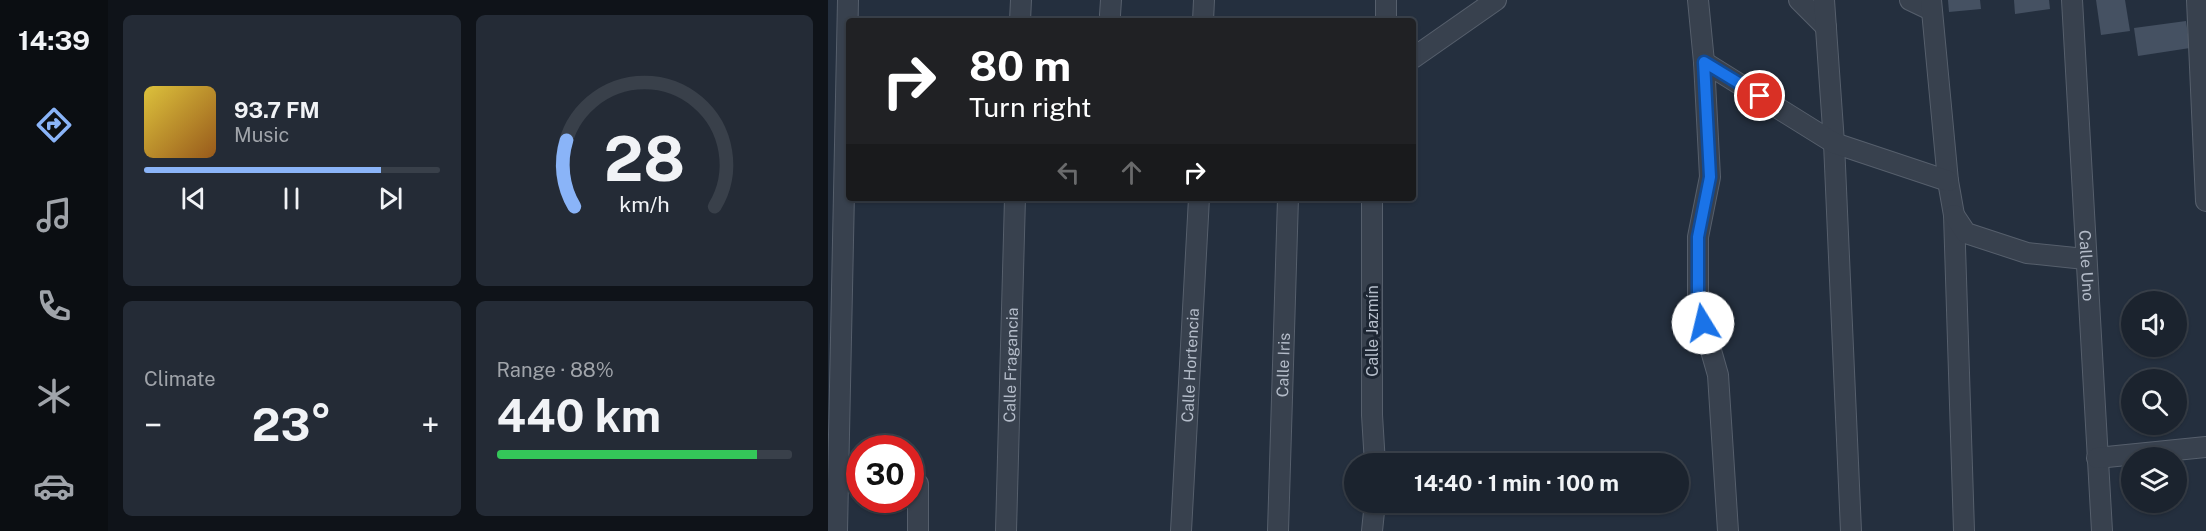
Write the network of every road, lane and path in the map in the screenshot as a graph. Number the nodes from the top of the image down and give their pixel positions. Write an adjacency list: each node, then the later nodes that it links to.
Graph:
1 (848, 0): 13 (street)
2 (1021, 0): 14 (street)
3 (1204, 0): 15 (street)
4 (1386, 0): 16 (street)
5 (1496, 0): 19 (street)
6 (1799, 0): 17 (street)
7 (1824, 0): 17 (street)
8 (1910, 0): 12 (street)
9 (2072, 0): 30 (street, Calle Uno)
10 (2197, 0): 28 (street)
11 (1701, 1): 20 (street)
12 (1931, 5): 22 (street)
13 (847, 18)
14 (1020, 18)
15 (1203, 18)
16 (1386, 18)
17 (1826, 27): 21 (street)
18 (846, 47): 23 (street)
19 (1416, 56)
20 (1704, 62): 21 (street); 42 (street)
21 (1834, 143): 22 (street); 43 (street)
22 (1948, 181): 29 (street)
23 (840, 187): 36 (street)
24 (1015, 201): 38 (street, Calle Fragancia)
25 (1199, 201): 39 (street, Calle Hortencia)
26 (1288, 201): 40 (street, Calle Iris)
27 (1372, 201): 32 (street, Calle Jazmín)
28 (2206, 201)
29 (1954, 215): 30 (street); 44 (street)
30 (2085, 259): 33 (street, Calle Uno)
31 (2206, 447): 33 (street)
32 (1374, 453)
33 (2097, 458): 45 (street, Calle Uno)
34 (918, 513): 37 (street)
35 (1374, 513): 41 (street)
36 (837, 531)
37 (918, 531)
38 (1006, 531)
39 (1181, 531)
40 (1278, 531)
41 (1372, 531)
42 (1728, 531)
43 (1851, 531)
44 (1964, 531)
45 (2102, 531)

